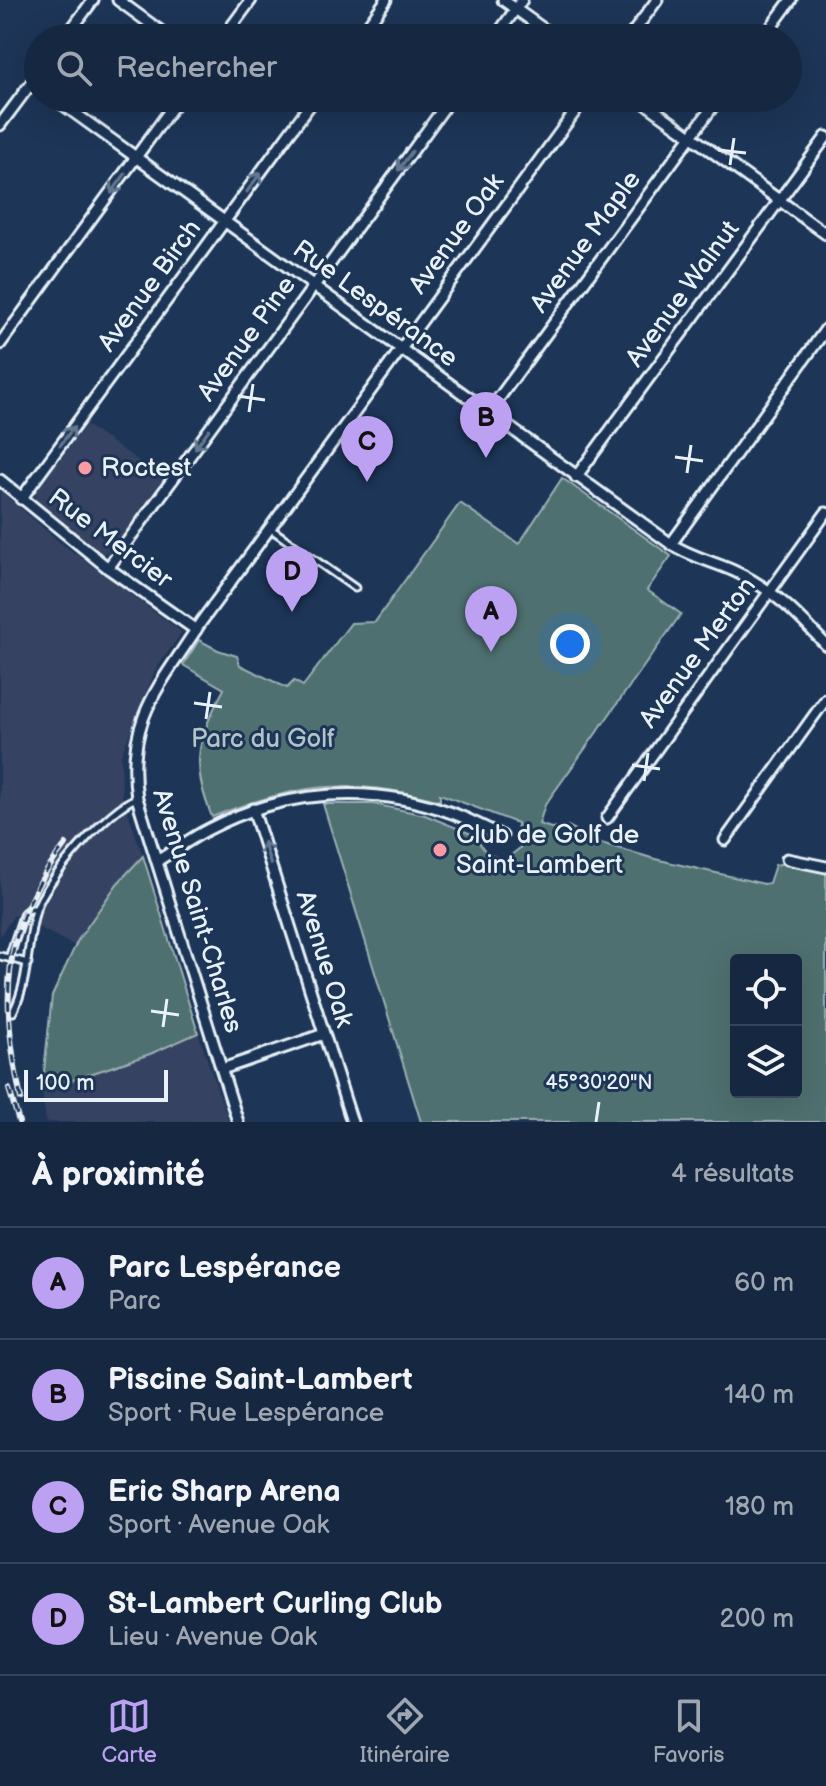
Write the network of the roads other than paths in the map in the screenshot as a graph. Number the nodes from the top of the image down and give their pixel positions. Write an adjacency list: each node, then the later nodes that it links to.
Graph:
1 (93, 0): 10 (street)
2 (118, 0): 11 (street)
3 (251, 0): 12 (street)
4 (386, 0): 13 (street)
5 (503, 0): 9 (street)
6 (522, 0): 9 (street)
7 (657, 0): 16 (street)
8 (791, 0): 17 (street)
9 (516, 9): 14 (street); 15 (street)
10 (75, 24)
11 (151, 24)
12 (233, 24)
13 (369, 24)
14 (505, 24)
15 (537, 24)
16 (639, 24)
17 (773, 24)
18 (24, 96): 26 (street)
19 (73, 112): 29 (street, Rue Lespérance)
20 (169, 112): 29 (street)
21 (305, 112): 31 (street, Avenue Birch, one-way to 21)
22 (441, 112): 33 (street, Avenue Pine, one-way to 33)
23 (575, 112): 36 (street, Avenue Oak)
24 (657, 112): 27 (street)
25 (709, 112): 27 (street, Avenue Maple)
26 (0, 125)
27 (691, 137): 30 (street); 37 (street, Avenue Maple)
28 (826, 137): 30 (street, Avenue Walnut)
29 (137, 158): 31 (street, Rue Lespérance); 35 (street, one-way to 35)
30 (780, 200): 32 (street); 38 (street, Avenue Walnut)
31 (225, 222): 33 (street, Rue Lespérance); 40 (street, Avenue Birch, one-way to 31)
32 (826, 234)
33 (313, 287): 36 (street, Rue Lespérance); 44 (street, Avenue Pine, one-way to 44)
34 (826, 329): 43 (street)
35 (0, 344)
36 (400, 349): 37 (street, Rue Lespérance); 42 (street, Avenue Oak)
37 (488, 413): 38 (street, Rue Lespérance)
38 (576, 477): 43 (street, Rue Lespérance)
39 (0, 480): 40 (street, Rue Mercier)
40 (21, 499): 44 (street, Rue Mercier)
41 (826, 513): 46 (street, Avenue Merton)
42 (269, 528): 45 (lane); 47 (street, Avenue Oak)
43 (671, 544): 46 (street, Rue Lespérance)
44 (108, 568): 47 (street, Rue Mercier)
45 (355, 588)
46 (770, 590): 48 (street, Rue Lespérance); 52 (street, Avenue Merton)
47 (196, 630): 50 (street, Avenue Saint-Charles)
48 (826, 645)
49 (826, 699): 54 (street)
50 (137, 798): 56 (street, Avenue Saint-Charles); 58 (lane)
51 (253, 809): 53 (street); 56 (street); 63 (street, Avenue Oak, one-way to 51)
52 (607, 818)
53 (502, 836)
54 (725, 840)
55 (787, 859): 57 (street)
56 (157, 861): 64 (street, Avenue Saint-Charles)
57 (826, 867)
58 (36, 909): 60 (lane); 61 (lane)
59 (0, 956): 60 (lane)
60 (9, 958): 61 (lane)
61 (28, 963): 62 (lane)
62 (13, 1012)
63 (324, 1034): 64 (street); 66 (street, Avenue Oak)
64 (222, 1069): 65 (street, Avenue Saint-Charles)
65 (238, 1122)
66 (352, 1122)

